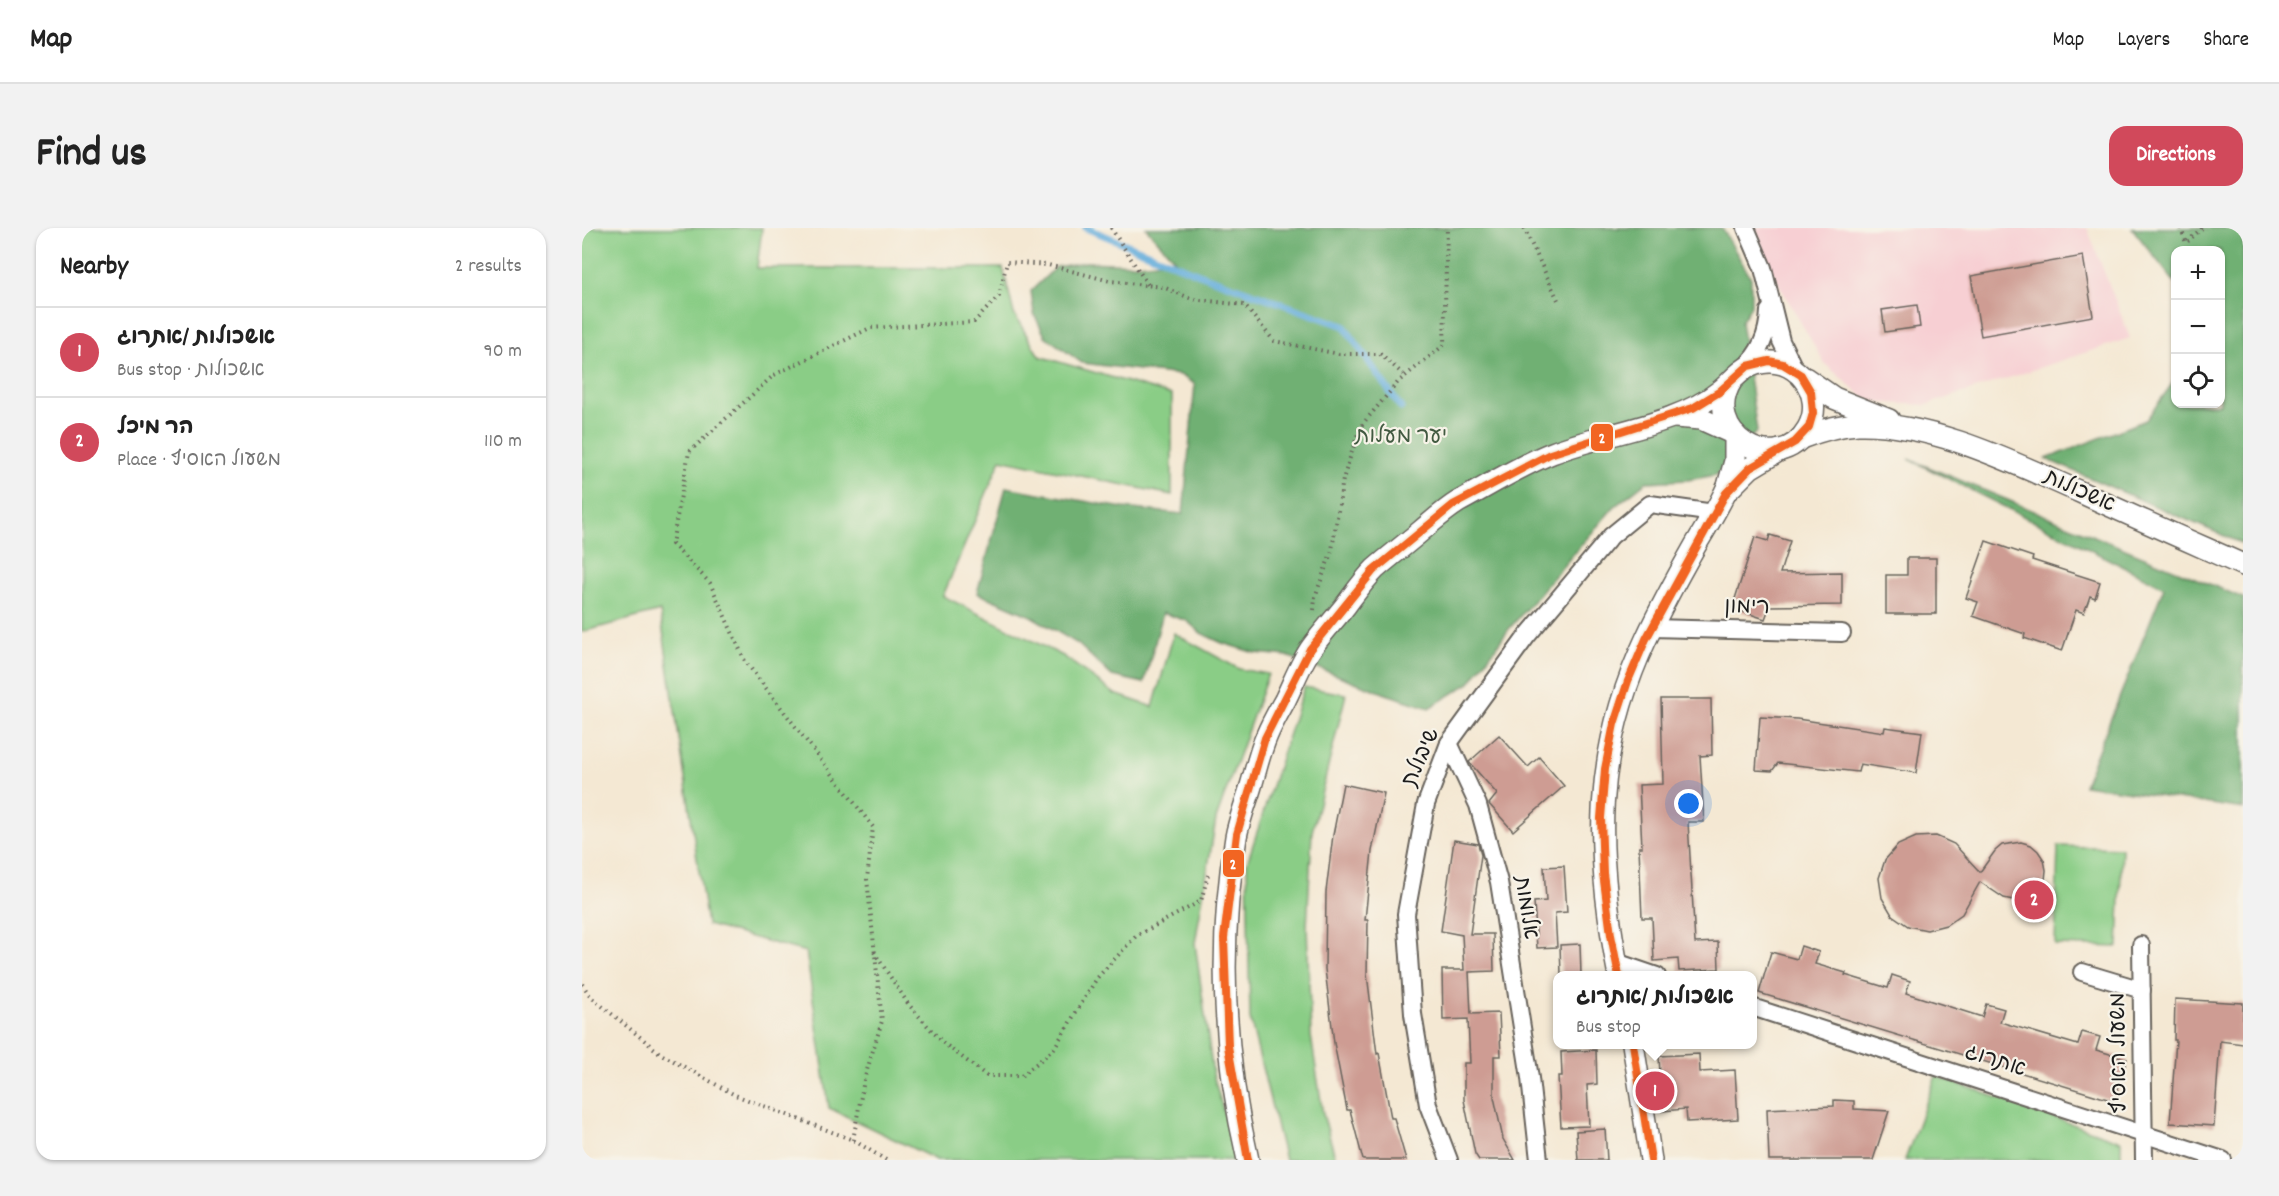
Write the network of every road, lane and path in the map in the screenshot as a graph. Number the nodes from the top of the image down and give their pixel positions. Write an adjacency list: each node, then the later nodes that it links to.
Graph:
1 (1112, 228): 7 (path)
2 (1447, 228): 12 (path)
3 (1524, 228): 9 (path)
4 (1746, 228): 8 (street)
5 (2181, 228): 6 (path)
6 (2202, 228)
7 (1148, 285): 12 (path); 25 (path)
8 (1768, 289): 10 (street); 11 (street)
9 (1558, 300)
10 (1798, 372): 11 (street); 14 (street, אשכולות); 16 (street)
11 (1737, 375): 13 (street); 15 (street)
12 (1405, 376): 21 (path)
13 (1666, 418): 15 (street); 21 (street)
14 (1912, 430): 16 (street, אשכולות); 18 (street, אשכולות)
15 (1734, 434): 16 (street); 17 (street, אשכולות)
16 (1792, 443): 17 (street, אשכולות)
17 (1718, 506): 19 (street, אשכולות); 22 (street, שיבולת)
18 (2243, 565)
19 (1652, 628): 20 (street, רימון); 26 (street, אשכולות)
20 (1842, 633)
21 (1311, 649): 35 (street)
22 (1449, 743): 36 (street, שיבולת); 37 (street, אלומות)
23 (1209, 868): 25 (path)
24 (2141, 945): 29 (street, משעול האסיף)
25 (874, 951): 33 (path)
26 (1618, 969)
27 (2082, 972): 29 (street)
28 (582, 984): 33 (path)
29 (2142, 990): 32 (street, משעול האסיף)
30 (1757, 1009): 32 (street, אתרוג)
31 (1634, 1049): 38 (street)
32 (2144, 1134): 39 (street, משעול האסיף); 40 (street, אתרוג)
33 (852, 1140): 34 (path)
34 (886, 1160)
35 (1248, 1160)
36 (1449, 1160)
37 (1539, 1160)
38 (1651, 1160)
39 (2144, 1160)
40 (2223, 1160)

